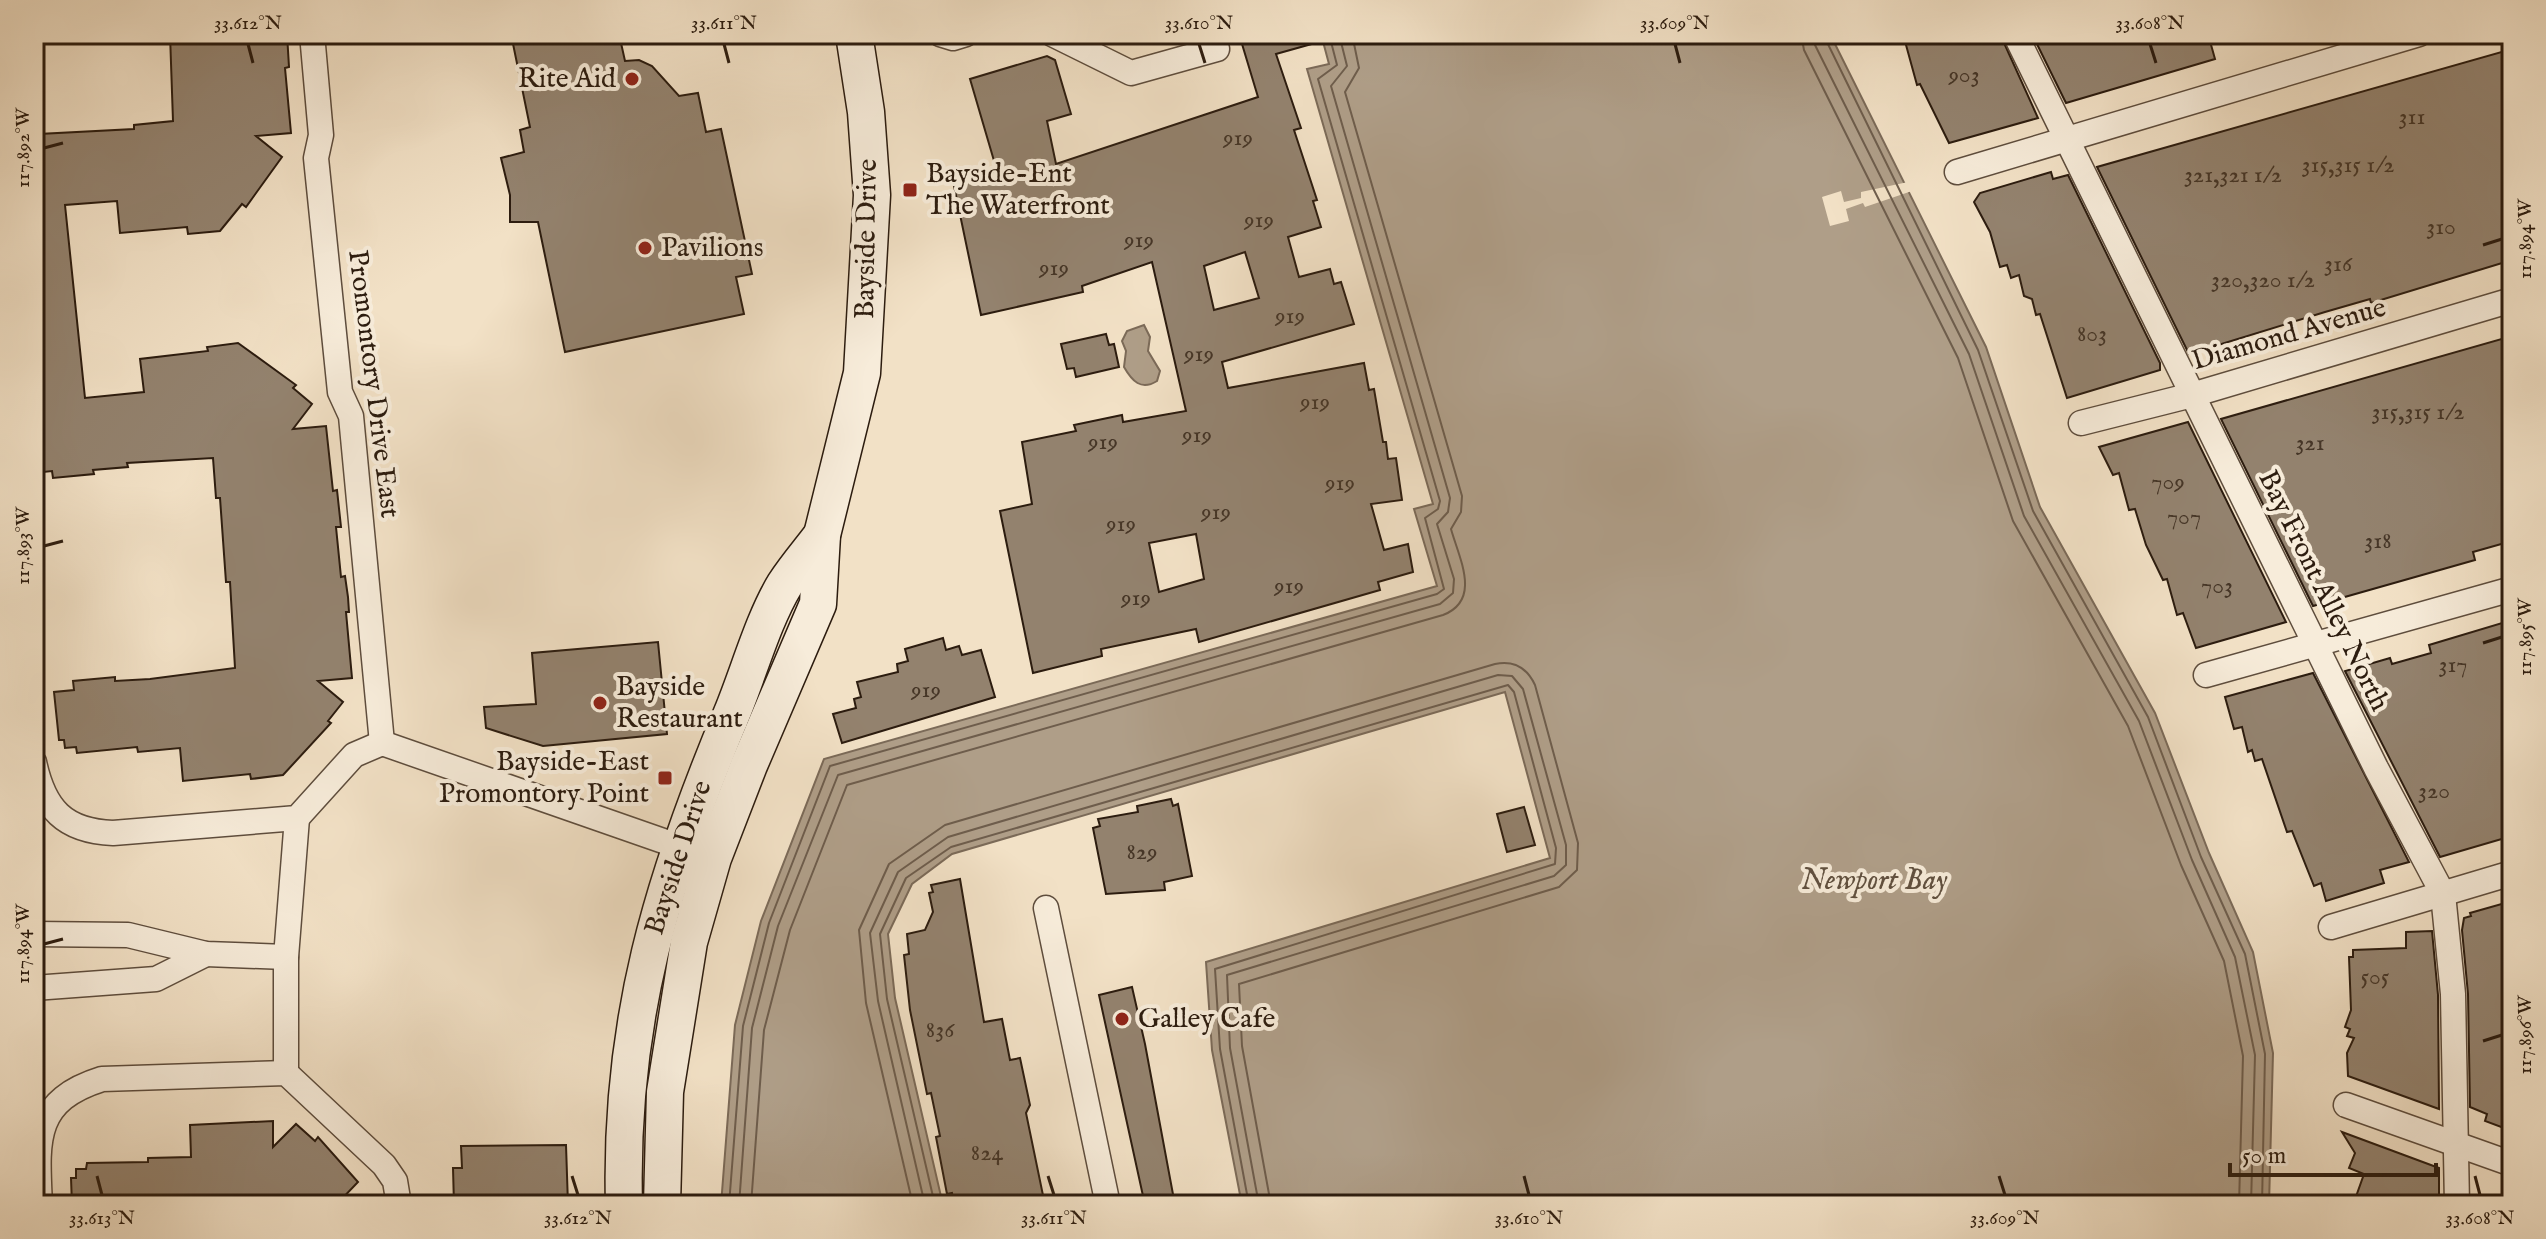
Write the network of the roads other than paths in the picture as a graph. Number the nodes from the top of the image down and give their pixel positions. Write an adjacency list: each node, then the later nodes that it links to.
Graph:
1 (312, 34): 18 (street, Promontory Drive East)
2 (854, 34): 14 (main road, Bayside Drive)
3 (940, 34): 4 (street)
4 (966, 34)
5 (1052, 34): 6 (street)
6 (1212, 34)
7 (2015, 34): 9 (street, Bay Front Alley North)
8 (2419, 34): 9 (street)
9 (2068, 141): 10 (street); 12 (street, Bay Front Alley North)
10 (1957, 172)
11 (2512, 300): 12 (street, Diamond Avenue)
12 (2192, 395): 13 (street, Diamond Avenue); 16 (street, Bay Front Alley North)
13 (2081, 423)
14 (822, 535): 21 (main road, Bayside Drive); 22 (main road, Bayside Drive)
15 (2512, 589): 16 (street)
16 (2317, 644): 17 (street); 24 (street, Bay Front Alley North)
17 (2206, 675)
18 (382, 743): 20 (street); 21 (street)
19 (34, 762): 20 (street)
20 (297, 818): 29 (street)
21 (679, 846): 22 (street); 37 (main road, Bayside Drive)
22 (713, 858): 38 (main road, Bayside Drive)
23 (2512, 873): 24 (street)
24 (2443, 894): 26 (street); 33 (street, Bay Front Alley North)
25 (1046, 908): 39 (street)
26 (2331, 927)
27 (34, 934): 28 (street)
28 (206, 954): 29 (street); 30 (street)
29 (286, 957): 31 (street)
30 (34, 988)
31 (286, 1073): 35 (street); 36 (street)
32 (2346, 1105): 33 (street)
33 (2457, 1144): 34 (street); 40 (street, Bay Front Alley North)
34 (2512, 1164)
35 (40, 1205)
36 (399, 1205)
37 (624, 1205)
38 (662, 1205)
39 (1108, 1205)
40 (2457, 1205)

